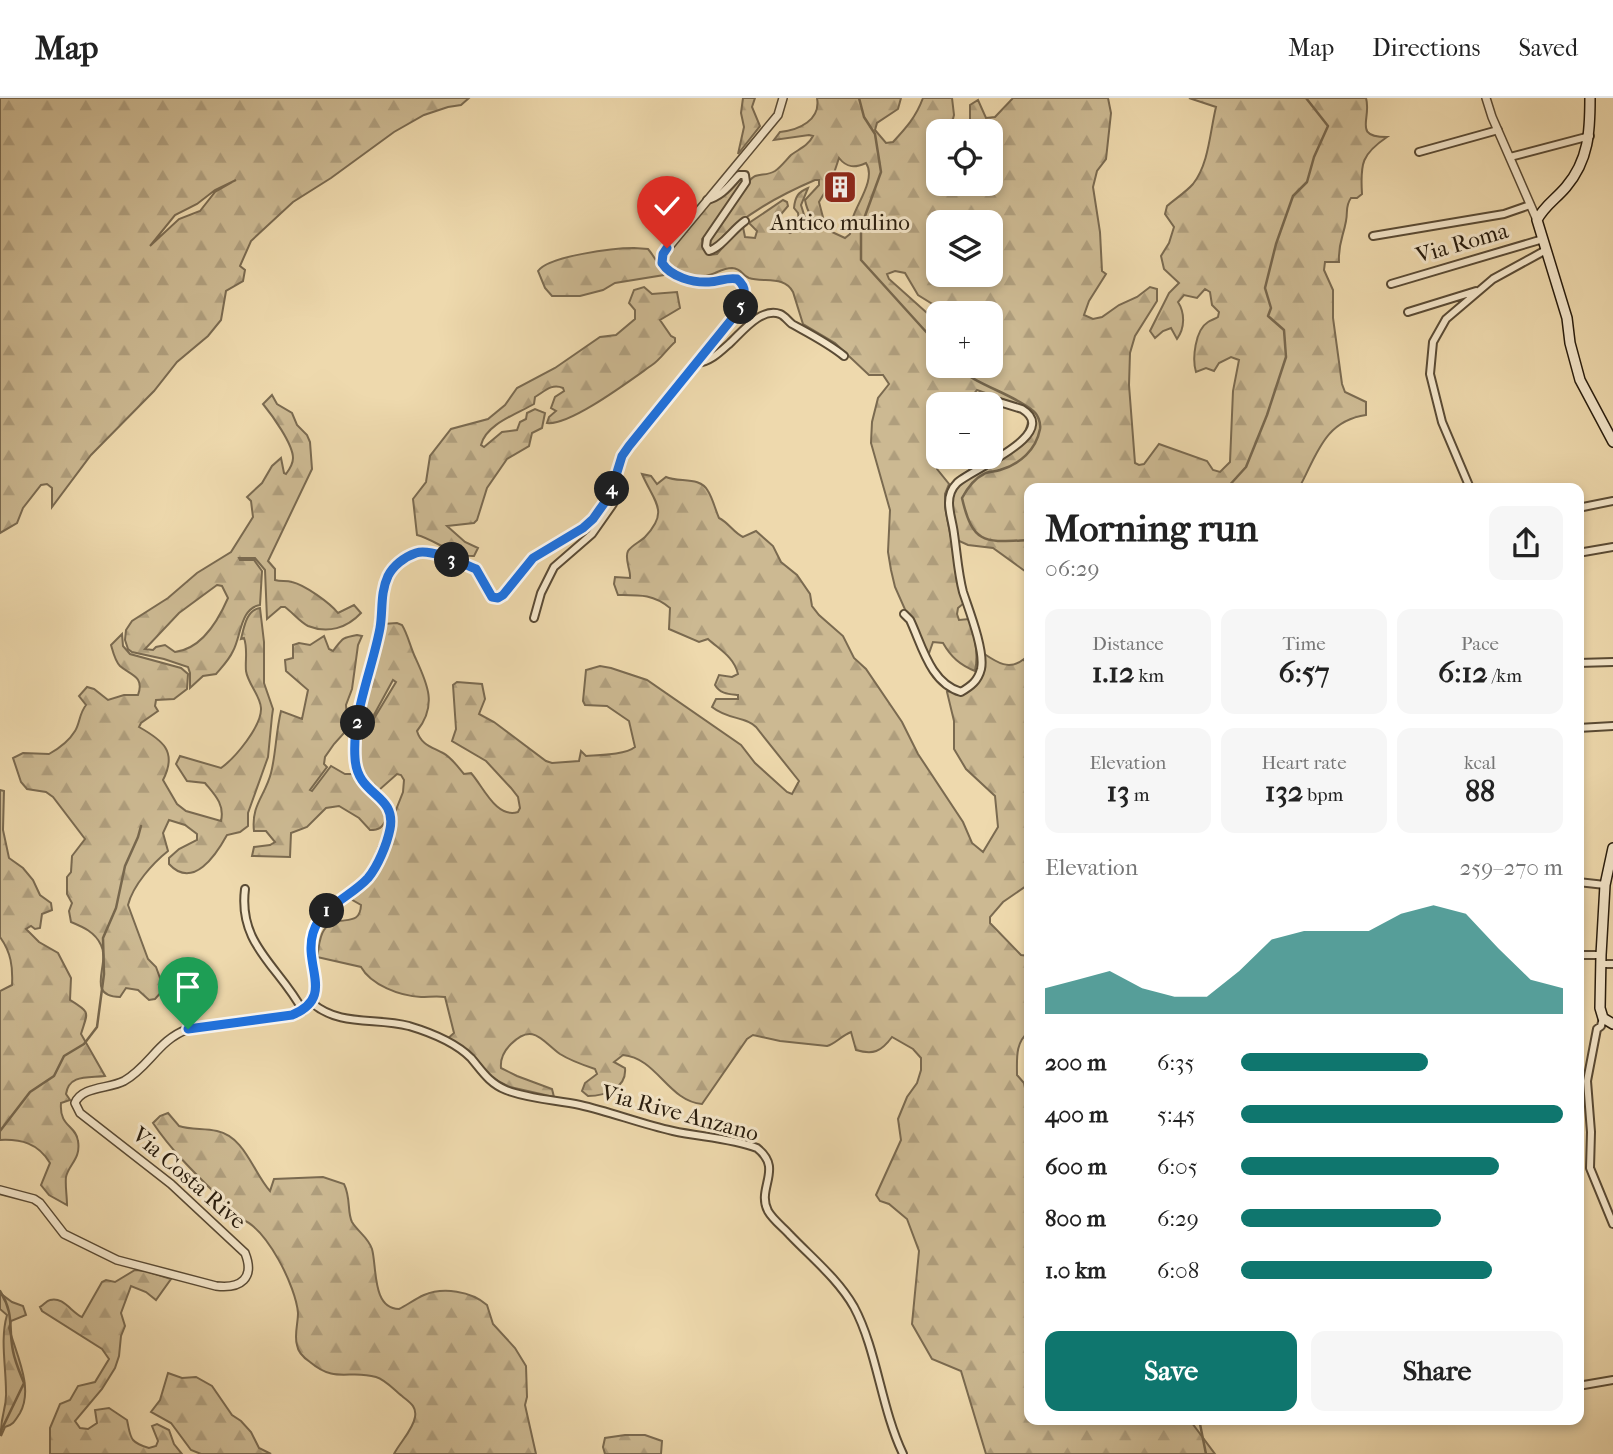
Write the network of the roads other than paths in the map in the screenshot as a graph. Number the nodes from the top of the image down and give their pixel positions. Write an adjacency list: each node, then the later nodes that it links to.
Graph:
1 (783, 98): 8 (street)
2 (1486, 98): 4 (street)
3 (1590, 98): 5 (main road)
4 (1498, 130): 6 (street); 7 (street)
5 (1590, 136): 7 (street); 10 (main road)
6 (1419, 152)
7 (1510, 157): 9 (street)
8 (707, 200): 12 (street); 20 (street)
9 (1529, 201): 10 (street); 11 (street); 13 (street)
10 (1546, 207): 11 (main road)
11 (1537, 220): 14 (main road, Via Roma)
12 (745, 221)
13 (1373, 236)
14 (1543, 239): 15 (main road, Via Roma); 16 (street, Via Roma)
15 (1546, 250): 17 (street); 22 (main road, Via Roma)
16 (1391, 284)
17 (1481, 289): 18 (street); 25 (street)
18 (1408, 312)
19 (844, 356): 20 (street)
20 (697, 363): 26 (street)
21 (1003, 403): 23 (street)
22 (1613, 442)
23 (1003, 455)
24 (978, 469): 31 (street)
25 (1468, 483)
26 (610, 495): 32 (street); 45 (street)
27 (1613, 501): 28 (street)
28 (1584, 507)
29 (1613, 547): 30 (street)
30 (1584, 552)
31 (904, 614)
32 (534, 618)
33 (1613, 662): 34 (street)
34 (1584, 663)
35 (1613, 726): 36 (street)
36 (1584, 728)
37 (1613, 848): 39 (main road)
38 (1584, 883): 39 (street)
39 (1605, 885): 41 (main road)
40 (246, 889): 46 (street)
41 (1608, 904): 43 (main road)
42 (1584, 956): 43 (street)
43 (1601, 960): 44 (street); 47 (main road)
44 (1613, 964)
45 (312, 1003): 46 (street); 55 (street, Via Rive Anzano)
46 (303, 1011): 51 (street, Via Costa Rive)
47 (1604, 1018): 48 (main road); 50 (street)
48 (1613, 1024)
49 (1584, 1081): 50 (street)
50 (1587, 1081): 52 (street)
51 (0, 1189)
52 (1613, 1224)
53 (1613, 1380): 54 (street)
54 (1584, 1385)
55 (903, 1454)

